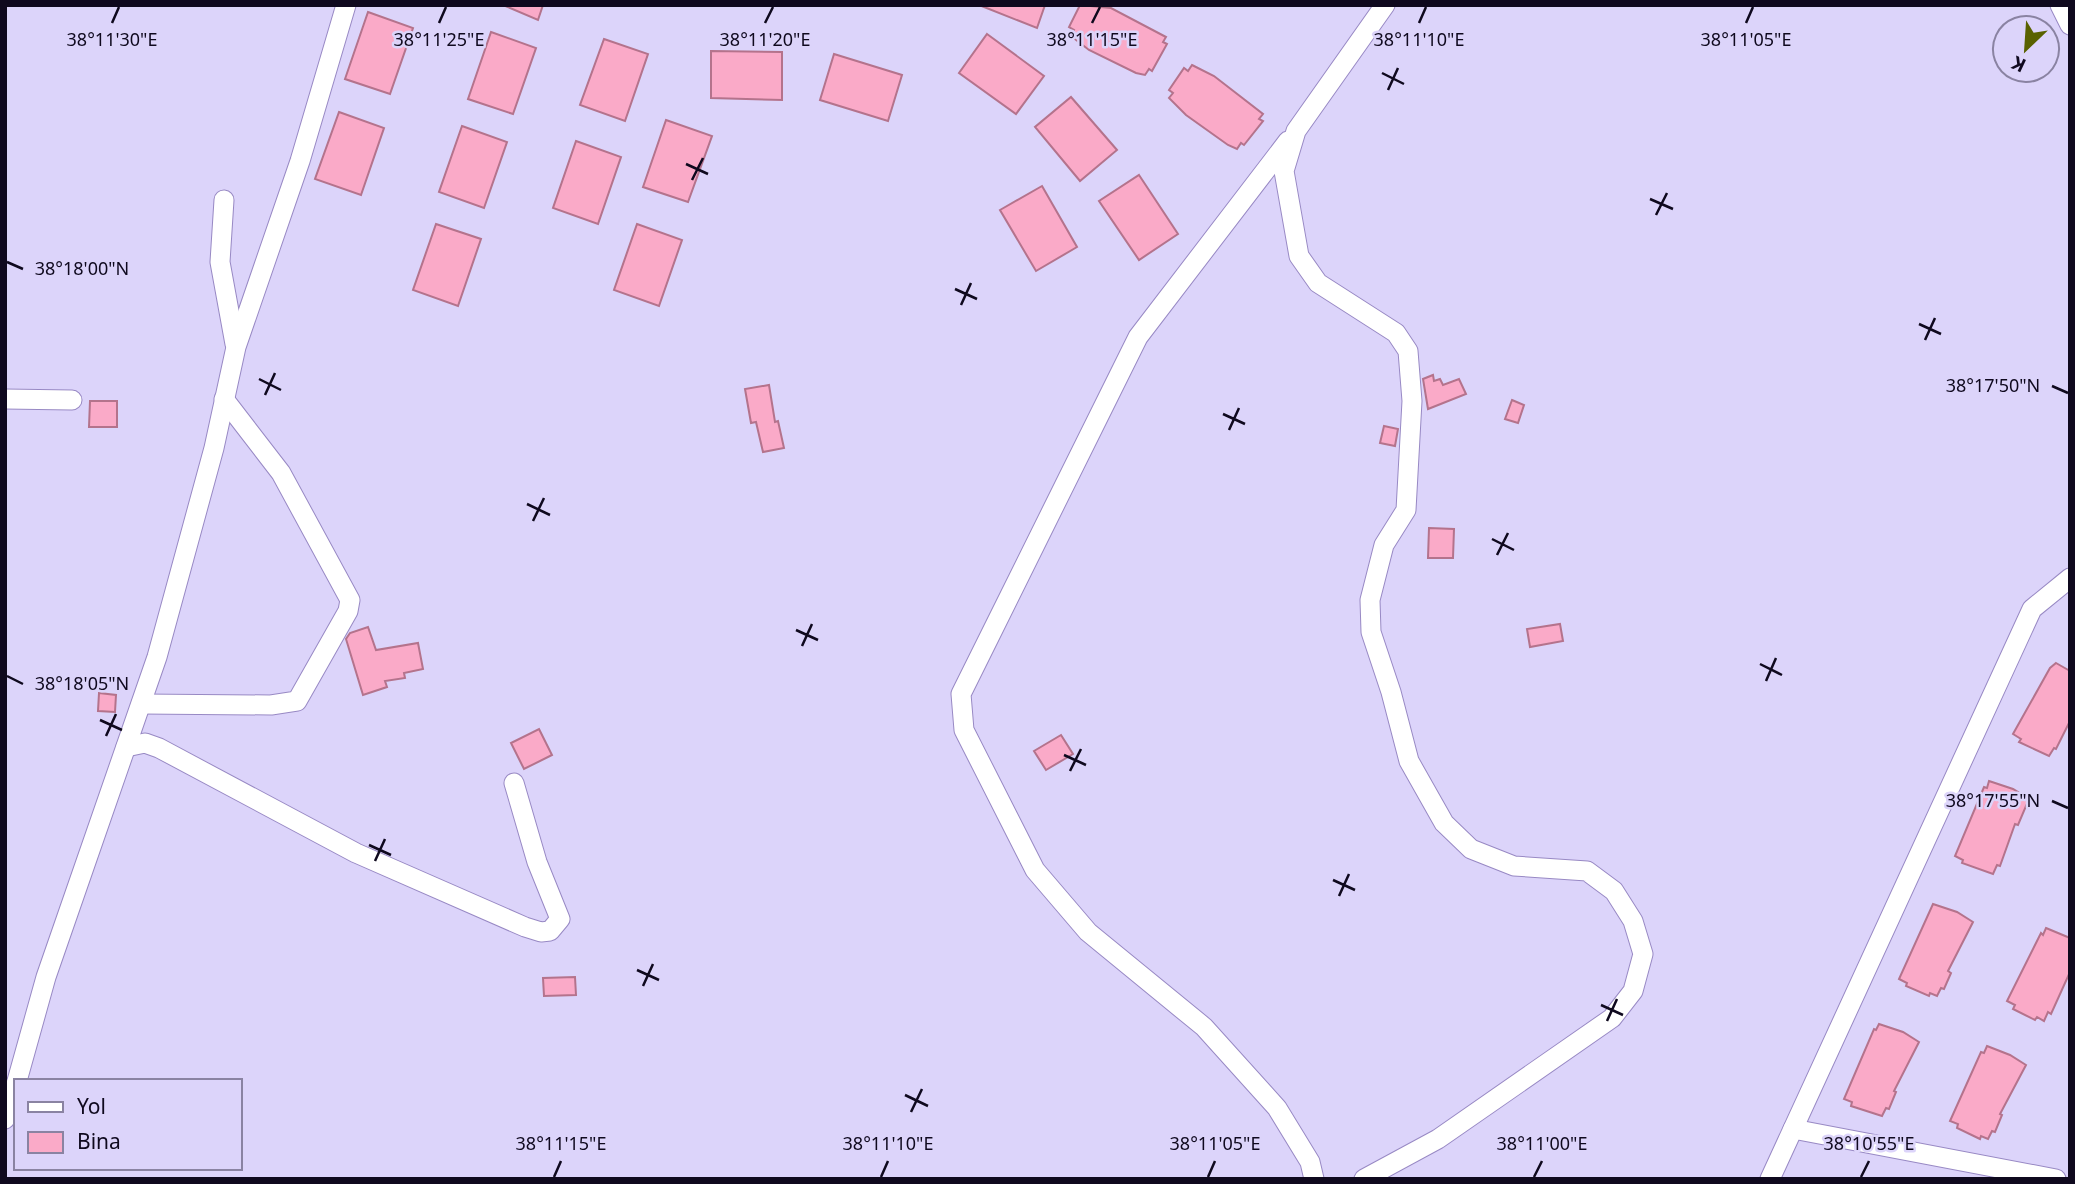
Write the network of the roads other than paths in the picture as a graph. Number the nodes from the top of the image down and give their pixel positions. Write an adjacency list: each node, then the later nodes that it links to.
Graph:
1 (346, 5): 7 (street)
2 (1385, 5): 5 (street)
3 (2060, 5): 4 (street)
4 (2070, 25)
5 (1296, 131): 19 (street); 20 (street)
6 (224, 200): 7 (street)
7 (236, 347): 9 (street)
8 (5, 399): 10 (street)
9 (224, 399): 12 (street); 12 (street)
10 (72, 400)
11 (2070, 578): 18 (street)
12 (141, 704): 13 (street)
13 (126, 747): 14 (street); 15 (street)
14 (514, 783)
15 (17, 1079)
16 (14, 1090): 17 (street)
17 (5, 1119)
18 (1793, 1129): 21 (street); 22 (street)
19 (1314, 1179)
20 (1364, 1179)
21 (1770, 1179)
22 (2056, 1179)

